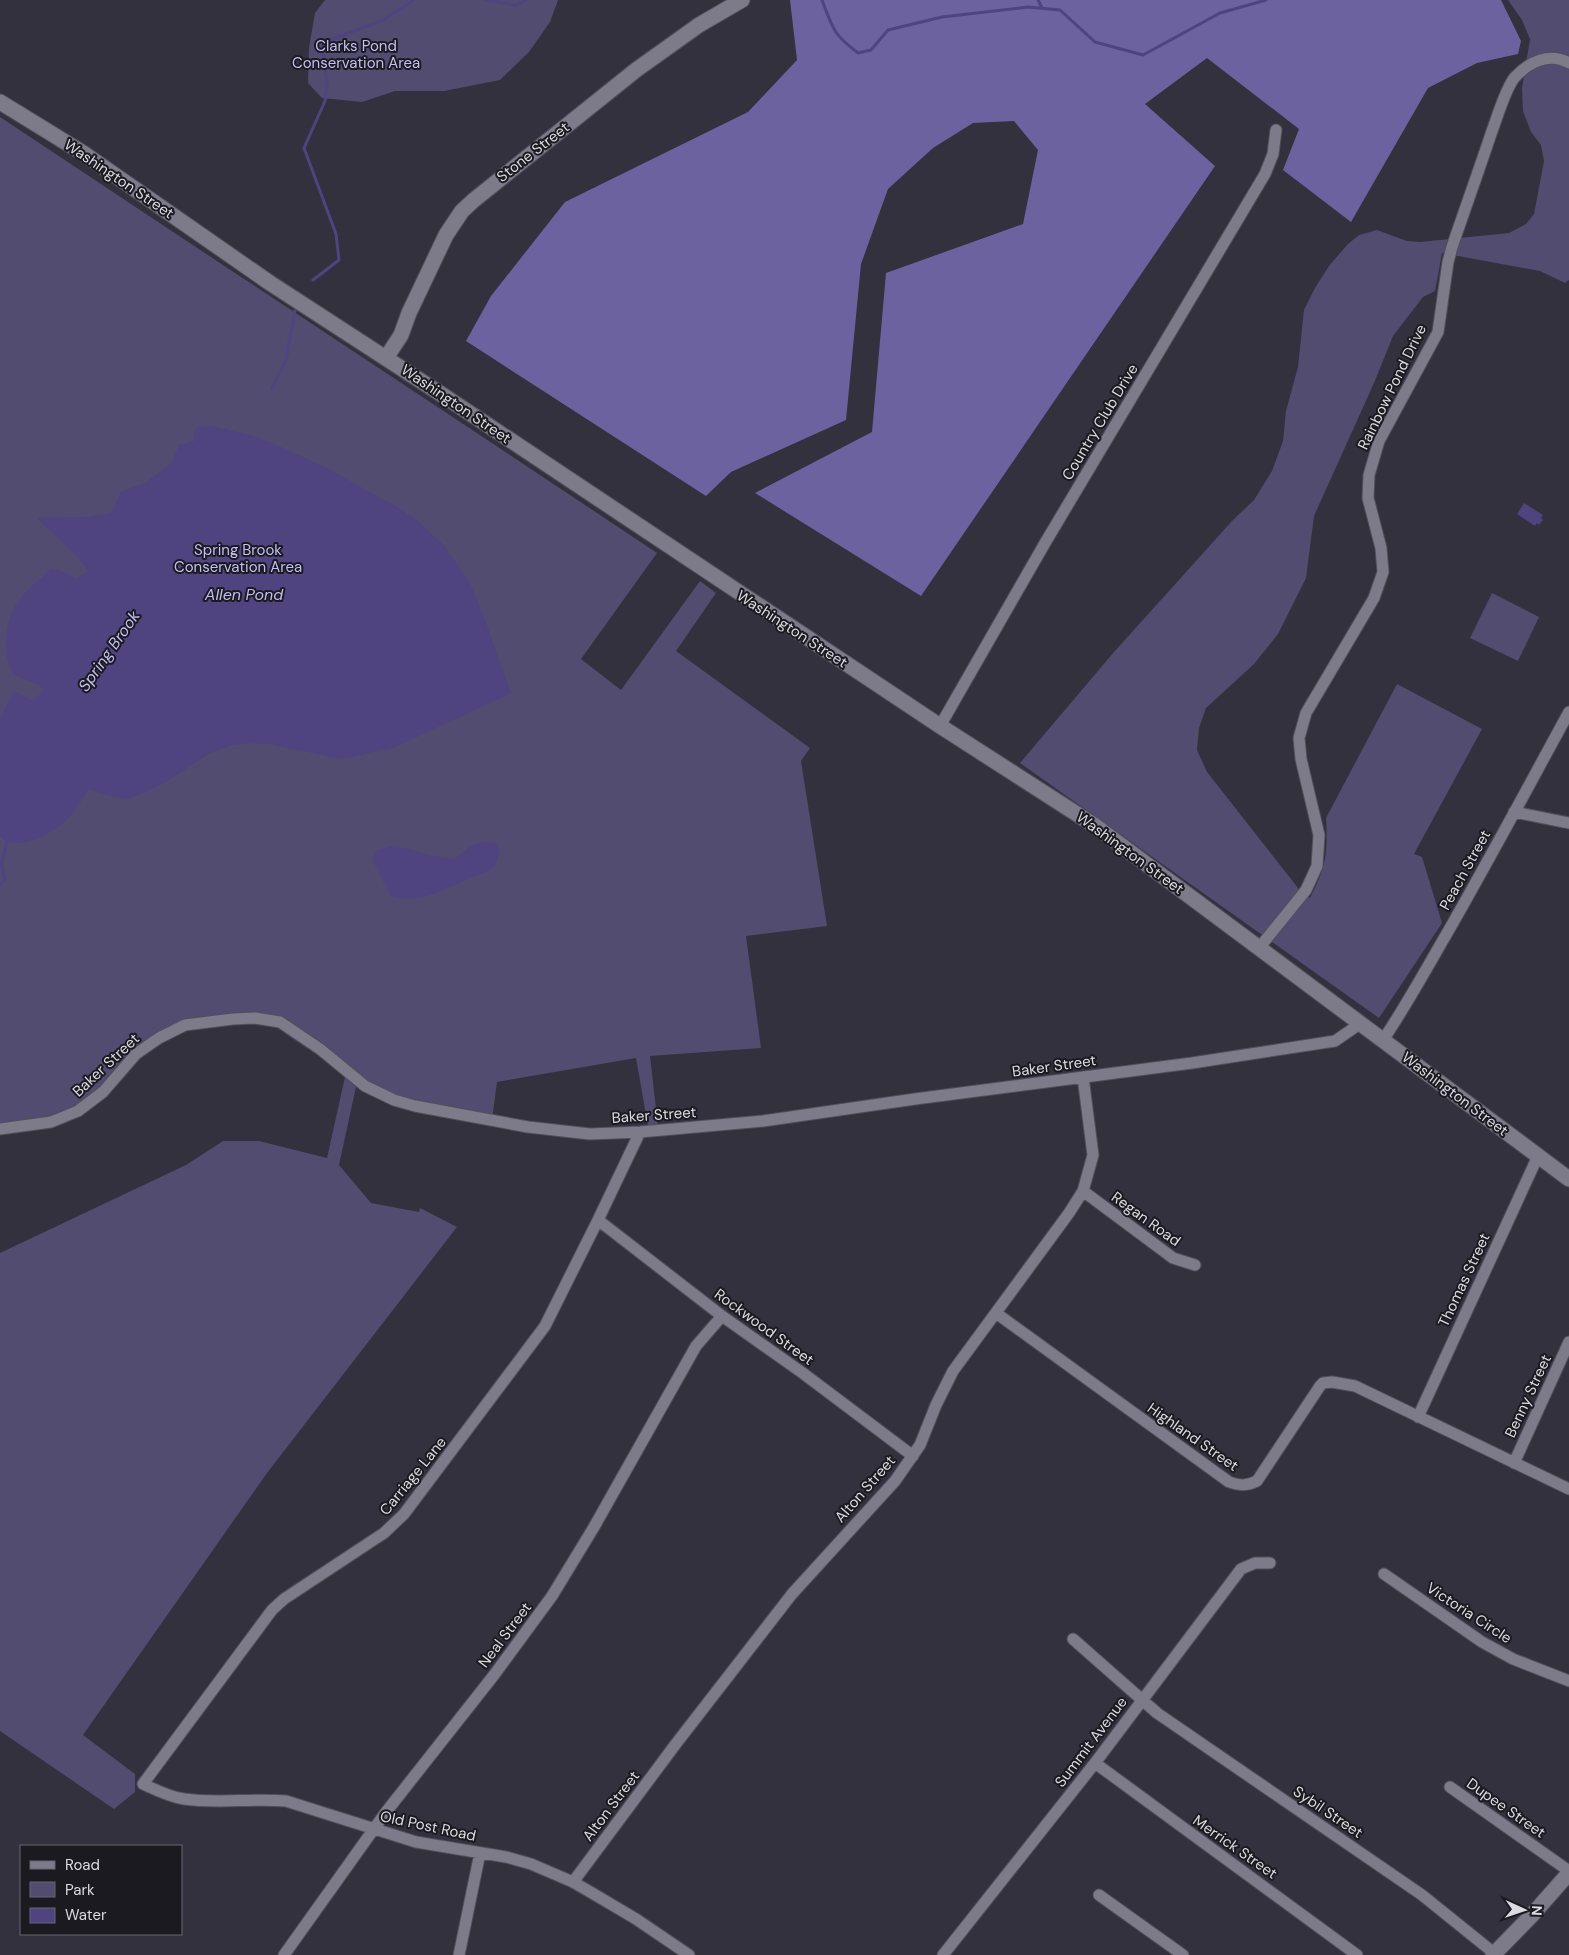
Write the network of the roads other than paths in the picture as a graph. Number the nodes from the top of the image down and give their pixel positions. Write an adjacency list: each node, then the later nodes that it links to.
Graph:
1 (742, 0): 5 (main road, Stone Street)
2 (1569, 63): 10 (street, Rainbow Pond Drive)
3 (0, 102): 5 (main road, Washington Street)
4 (1276, 130): 7 (street, Country Club Drive)
5 (386, 358): 7 (main road, Washington Street)
6 (1569, 712): 8 (street, Peach Street)
7 (940, 726): 10 (main road, Washington Street)
8 (1514, 812): 9 (street); 12 (street, Peach Street)
9 (1569, 824)
10 (1259, 948): 11 (main road, Washington Street)
11 (1361, 1023): 12 (main road, Washington Street); 13 (street, Baker Street)
12 (1383, 1040): 16 (main road, Washington Street)
13 (1083, 1077): 15 (street, Baker Street); 18 (street, Alton Street)
14 (0, 1129): 15 (street, Baker Street)
15 (640, 1132): 19 (street, Carriage Lane)
16 (1538, 1156): 17 (main road, Washington Street); 24 (street, Thomas Street)
17 (1569, 1179)
18 (1083, 1191): 20 (street, Regan Road); 21 (street, Alton Street)
19 (598, 1220): 22 (street, Rockwood Street); 34 (street, Carriage Lane)
20 (1195, 1265)
21 (996, 1313): 24 (street, Highland Street); 25 (street, Alton Street)
22 (722, 1316): 25 (street, Rockwood Street); 36 (street, Neal Street)
23 (1569, 1342): 26 (street, Benny Street)
24 (1418, 1417): 26 (street, Highland Street)
25 (913, 1456): 39 (street, Alton Street)
26 (1514, 1463): 27 (street, Highland Street)
27 (1569, 1489)
28 (1270, 1562): 32 (street, Summit Avenue)
29 (1384, 1574): 31 (street, Victoria Circle)
30 (1073, 1638): 32 (street, Sybil Street)
31 (1569, 1681)
32 (1142, 1700): 33 (street, Summit Avenue); 41 (street, Sybil Street)
33 (1095, 1763): 45 (street, Summit Avenue); 47 (street, Merrick Street)
34 (143, 1784): 36 (street, Old Post Road)
35 (1450, 1787): 38 (street, Dupee Street)
36 (373, 1830): 37 (street, Old Post Road); 42 (street, Neal Street)
37 (480, 1852): 39 (street, Old Post Road); 43 (street)
38 (1569, 1872): 41 (main road)
39 (574, 1882): 44 (street, Old Post Road)
40 (1100, 1895): 46 (street)
41 (1494, 1954)
42 (284, 1955)
43 (459, 1955)
44 (689, 1955)
45 (943, 1955)
46 (1182, 1955)
47 (1358, 1955)

